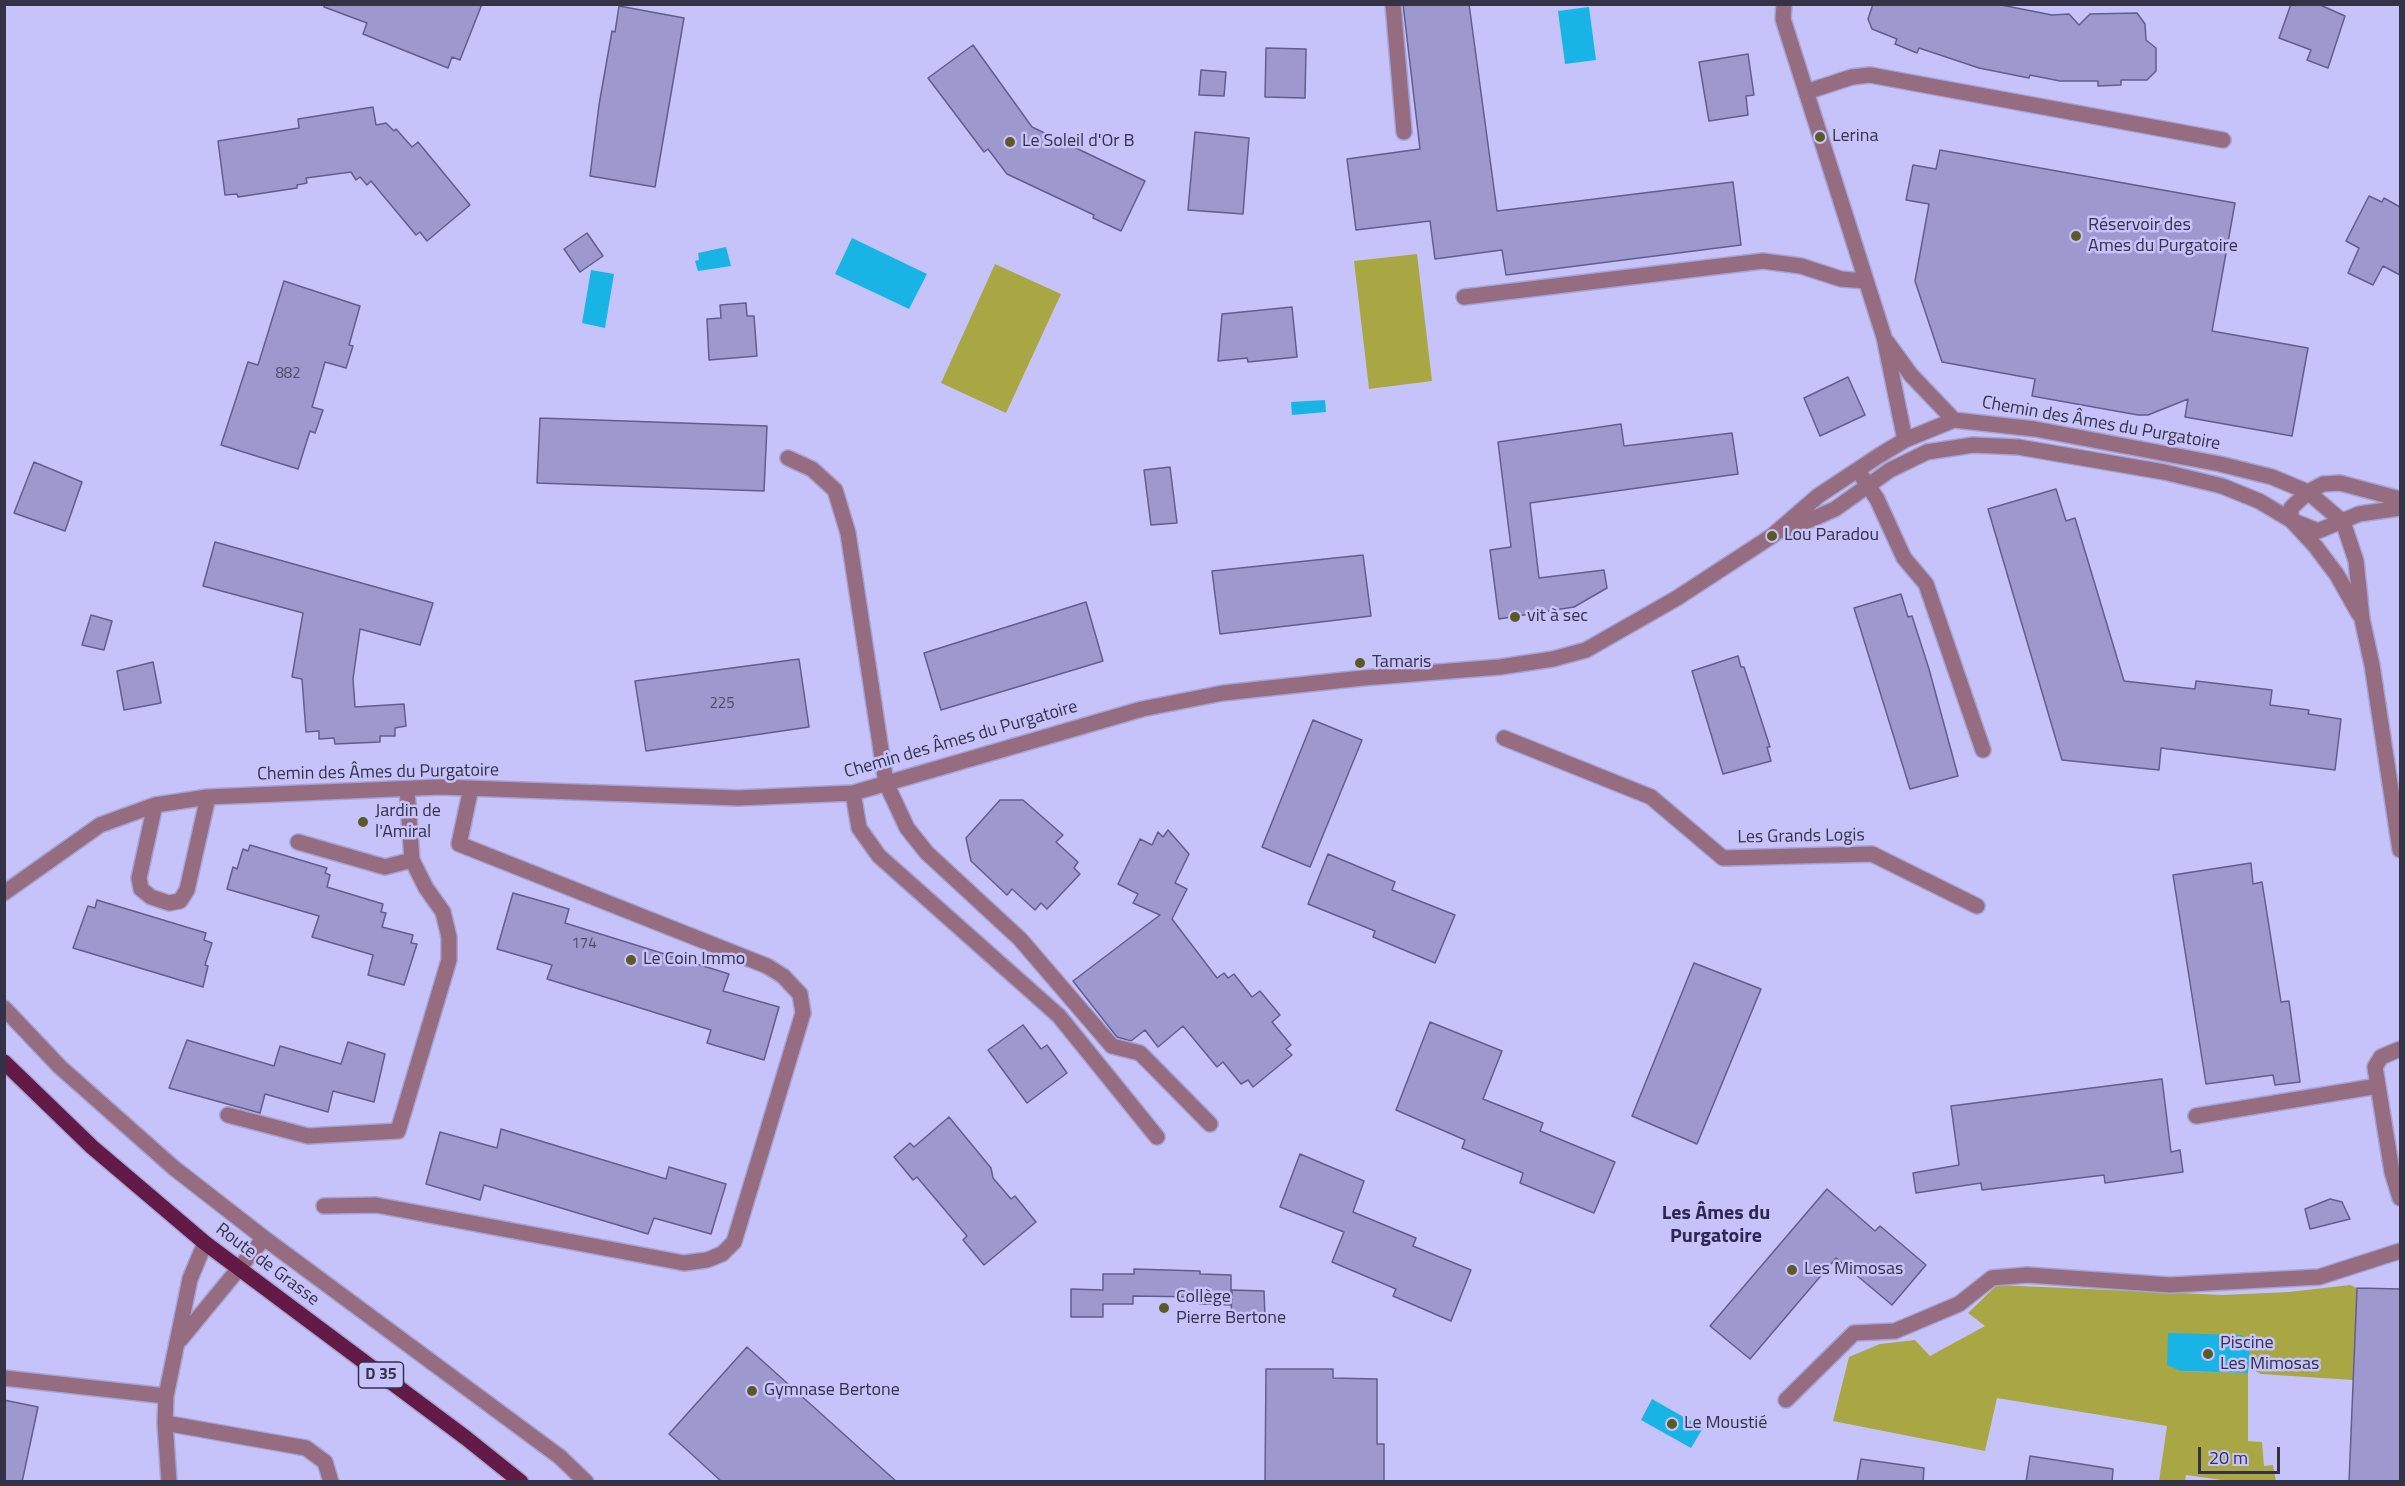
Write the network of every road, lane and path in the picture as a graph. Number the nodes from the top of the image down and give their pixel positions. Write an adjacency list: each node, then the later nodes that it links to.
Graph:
1 (1394, 4): 5 (street)
2 (1772, 4): 3 (street)
3 (1783, 12): 4 (street)
4 (1806, 92): 6 (street); 7 (street)
5 (1404, 132)
6 (2223, 140)
7 (1866, 281): 8 (street); 9 (street)
8 (1464, 297)
9 (1884, 337): 10 (street); 11 (street)
10 (1954, 420): 11 (street, Chemin des Âmes du Purgatoire); 12 (street); 16 (street, Chemin des Âmes du Purgatoire)
11 (1905, 440): 12 (street); 14 (street, Chemin des Âmes du Purgatoire)
12 (1932, 450): 15 (street, Chemin des Âmes du Purgatoire); 19 (street, Chemin des Âmes du Purgatoire)
13 (788, 458): 25 (street)
14 (1858, 470): 15 (street); 21 (street, Chemin des Âmes du Purgatoire)
15 (1868, 486): 21 (street, Chemin des Âmes du Purgatoire); 24 (street)
16 (2308, 492): 17 (street); 19 (street); 20 (street, Chemin des Âmes du Purgatoire)
17 (2400, 499)
18 (2400, 508): 20 (street)
19 (2291, 520): 20 (street); 22 (street, Chemin des Âmes du Purgatoire)
20 (2343, 522): 22 (street, Chemin des Âmes du Purgatoire)
21 (1772, 536): 25 (street, Chemin des Âmes du Purgatoire)
22 (2362, 619): 32 (street, Chemin des Âmes du Purgatoire)
23 (1504, 738): 35 (street, Les Grands Logis)
24 (1983, 750)
25 (886, 783): 28 (street, Chemin des Âmes du Purgatoire); 42 (street)
26 (471, 788): 27 (street, Chemin des Âmes du Purgatoire); 28 (street, Chemin des Âmes du Purgatoire); 45 (street)
27 (407, 789): 29 (street, Chemin des Âmes du Purgatoire); 33 (street)
28 (852, 793): 43 (street)
29 (208, 797): 30 (street, Chemin des Âmes du Purgatoire); 30 (street)
30 (155, 805): 34 (street, Chemin des Âmes du Purgatoire)
31 (298, 842): 33 (street)
32 (2400, 850)
33 (412, 860): 40 (street)
34 (4, 893)
35 (1977, 906)
36 (4, 1008): 46 (street)
37 (2400, 1049): 39 (street)
38 (4, 1062): 47 (main road, Route de Grasse / D 35)
39 (2378, 1086): 41 (street); 44 (street)
40 (228, 1115)
41 (2196, 1116)
42 (1209, 1124)
43 (1157, 1137)
44 (2400, 1198)
45 (324, 1206)
46 (264, 1238): 49 (street); 58 (street)
47 (205, 1242): 49 (main road, Route de Grasse / D 35); 50 (street)
48 (2400, 1251): 53 (street)
49 (240, 1270): 50 (street); 57 (main road, Route de Grasse / D 35)
50 (178, 1342): 52 (street)
51 (4, 1378): 52 (street)
52 (166, 1396): 54 (street)
53 (1786, 1400)
54 (165, 1423): 55 (street); 56 (street)
55 (169, 1482)
56 (332, 1482)
57 (521, 1482)
58 (586, 1482)

